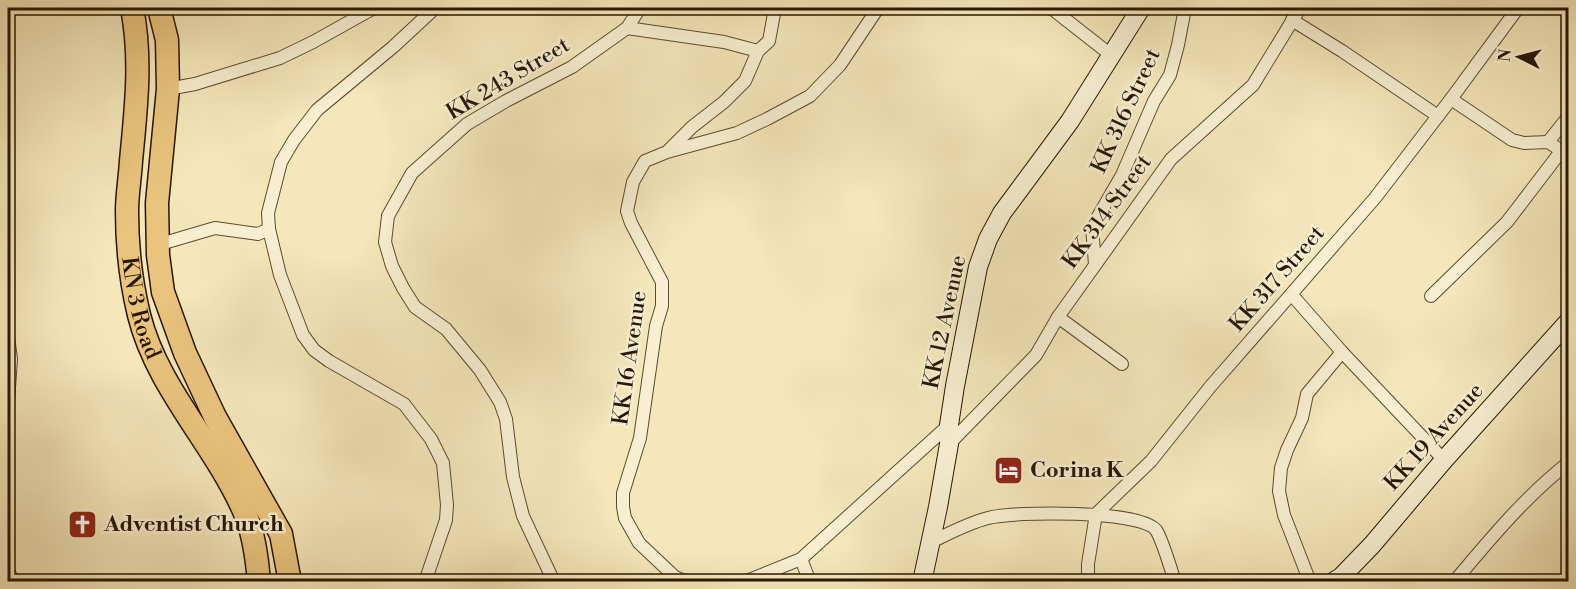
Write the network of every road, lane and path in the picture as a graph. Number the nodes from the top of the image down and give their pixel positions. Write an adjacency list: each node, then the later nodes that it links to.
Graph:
1 (132, 8): 44 (highway, KN 3 Road)
2 (159, 8): 17 (highway, KN 3 Road)
3 (374, 8): 17 (street)
4 (435, 8): 24 (street)
5 (640, 8): 14 (street)
6 (775, 8): 15 (street)
7 (878, 8): 22 (street, KK 16 Avenue)
8 (1051, 8): 16 (street)
9 (1141, 8): 16 (main road, KK 12 Avenue)
10 (1185, 8): 26 (street, KK 316 Street)
11 (1300, 8): 13 (street, KK 314 Street)
12 (1518, 8): 18 (street, KK 317 Street)
13 (1292, 20): 19 (street); 26 (street, KK 314 Street)
14 (627, 28): 15 (street); 47 (street, KK 243 Street)
15 (758, 51): 22 (street)
16 (1110, 55): 35 (main road, KK 12 Avenue)
17 (168, 89): 25 (highway, KN 3 Road)
18 (1451, 99): 19 (street, KK 317 Street); 21 (street)
19 (1438, 116): 27 (street, KK 317 Street)
20 (1569, 117): 21 (street)
21 (1548, 142): 23 (street)
22 (667, 152): 48 (street, KK 16 Avenue)
23 (1565, 152): 28 (street)
24 (269, 229): 25 (street); 46 (street)
25 (157, 245): 45 (highway, KN 3 Road)
26 (1095, 264): 29 (street, KK 314 Street)
27 (1292, 295): 32 (street); 39 (street, KK 317 Street)
28 (1431, 296)
29 (1058, 317): 33 (street); 36 (street, KK 314 Street)
30 (1569, 322): 37 (main road, KK 19 Avenue)
31 (8, 338): 34 (street)
32 (1342, 352): 37 (street); 54 (street)
33 (1122, 364)
34 (8, 402)
35 (949, 425): 36 (main road, KK 12 Avenue); 41 (street)
36 (949, 444): 40 (main road, KK 12 Avenue)
37 (1444, 460): 55 (main road, KK 19 Avenue)
38 (1569, 463): 56 (street)
39 (1096, 514): 40 (street); 52 (street); 53 (street)
40 (929, 543): 51 (main road, KK 12 Avenue)
41 (801, 559): 49 (street); 50 (street)
42 (8, 570): 43 (street)
43 (14, 582)
44 (260, 582)
45 (290, 582)
46 (426, 582)
47 (554, 582)
48 (687, 582)
49 (744, 582)
50 (810, 582)
51 (922, 582)
52 (1088, 582)
53 (1175, 582)
54 (1310, 582)
55 (1333, 582)
56 (1454, 582)

